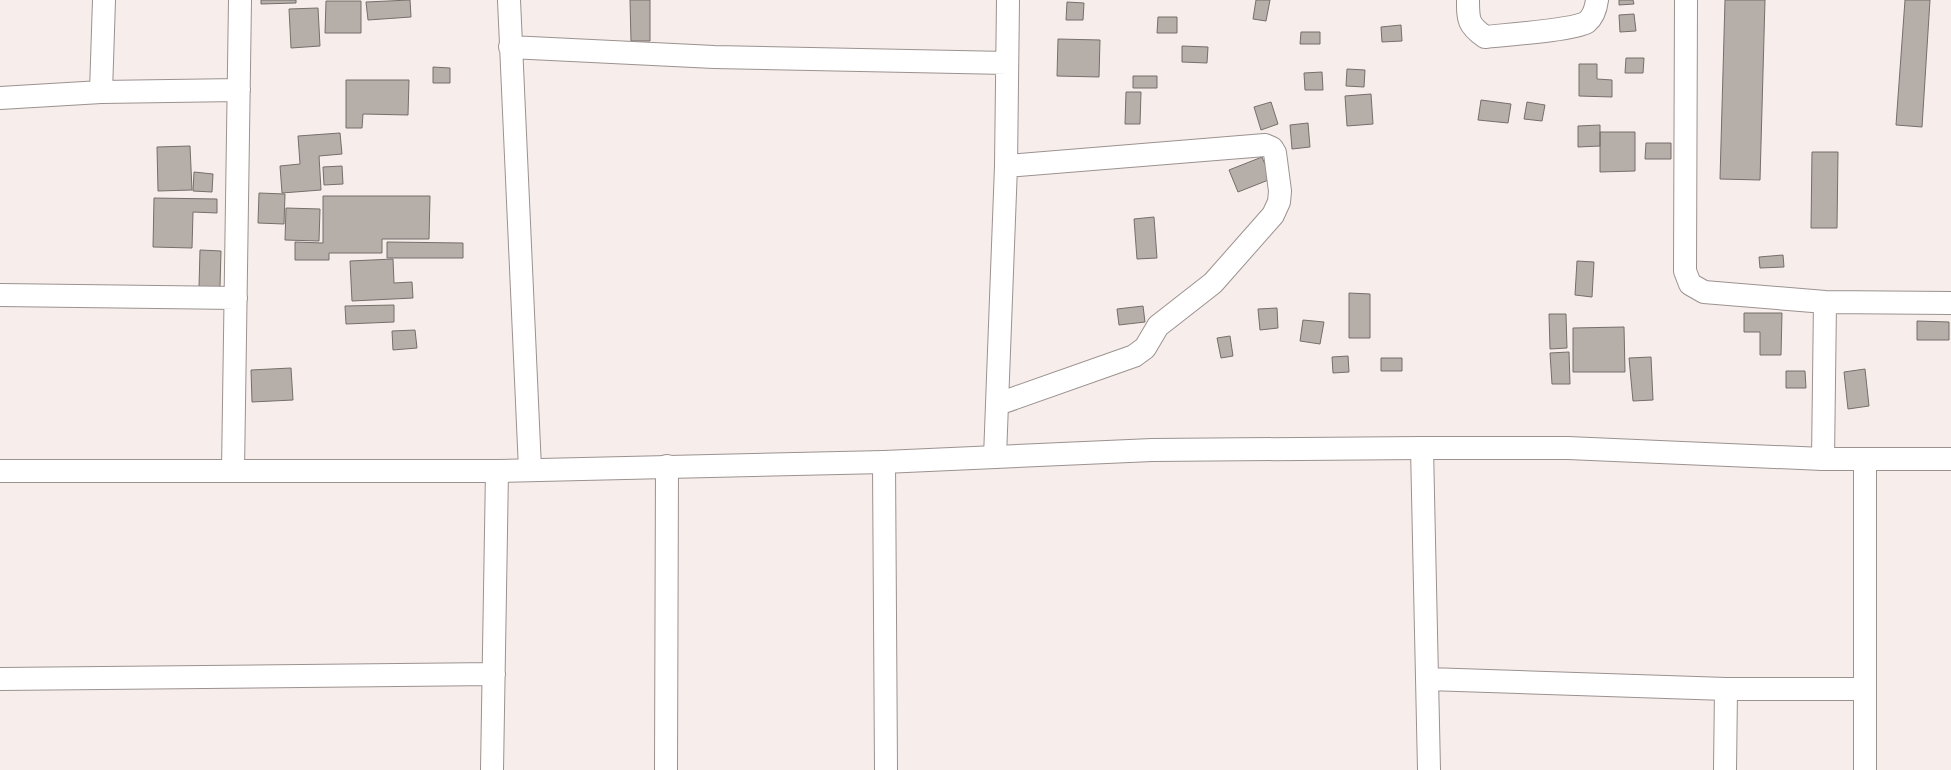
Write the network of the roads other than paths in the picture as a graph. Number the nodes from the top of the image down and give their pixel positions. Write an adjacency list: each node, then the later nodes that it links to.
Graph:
1 (104, 0): 11 (street)
2 (240, 0): 10 (street)
3 (509, 0): 8 (street)
4 (1008, 0): 9 (street)
5 (1468, 0): 6 (street)
6 (1597, 0)
7 (1686, 0): 16 (street)
8 (510, 47): 9 (street); 26 (street)
9 (1007, 63): 13 (street)
10 (239, 90): 11 (street); 15 (street)
11 (101, 92): 12 (street)
12 (0, 98)
13 (1006, 166): 18 (street); 18 (street)
14 (0, 295): 15 (street)
15 (236, 298): 28 (street)
16 (1825, 302): 17 (street); 22 (street)
17 (1951, 303)
18 (998, 404): 20 (street)
19 (1422, 448): 20 (street); 22 (street); 32 (street)
20 (995, 457): 24 (street)
21 (1951, 458): 23 (street)
22 (1823, 459): 23 (street)
23 (1865, 459): 34 (street)
24 (884, 462): 25 (street); 37 (street)
25 (667, 466): 26 (street); 36 (street)
26 (530, 469): 29 (street)
27 (0, 471): 28 (street)
28 (233, 471): 29 (street)
29 (497, 471): 30 (street)
30 (494, 674): 31 (street); 35 (street)
31 (0, 679)
32 (1428, 679): 33 (street); 38 (street)
33 (1726, 689): 34 (street); 39 (street)
34 (1865, 689): 40 (street)
35 (492, 770)
36 (666, 770)
37 (886, 770)
38 (1429, 770)
39 (1725, 770)
40 (1865, 770)

